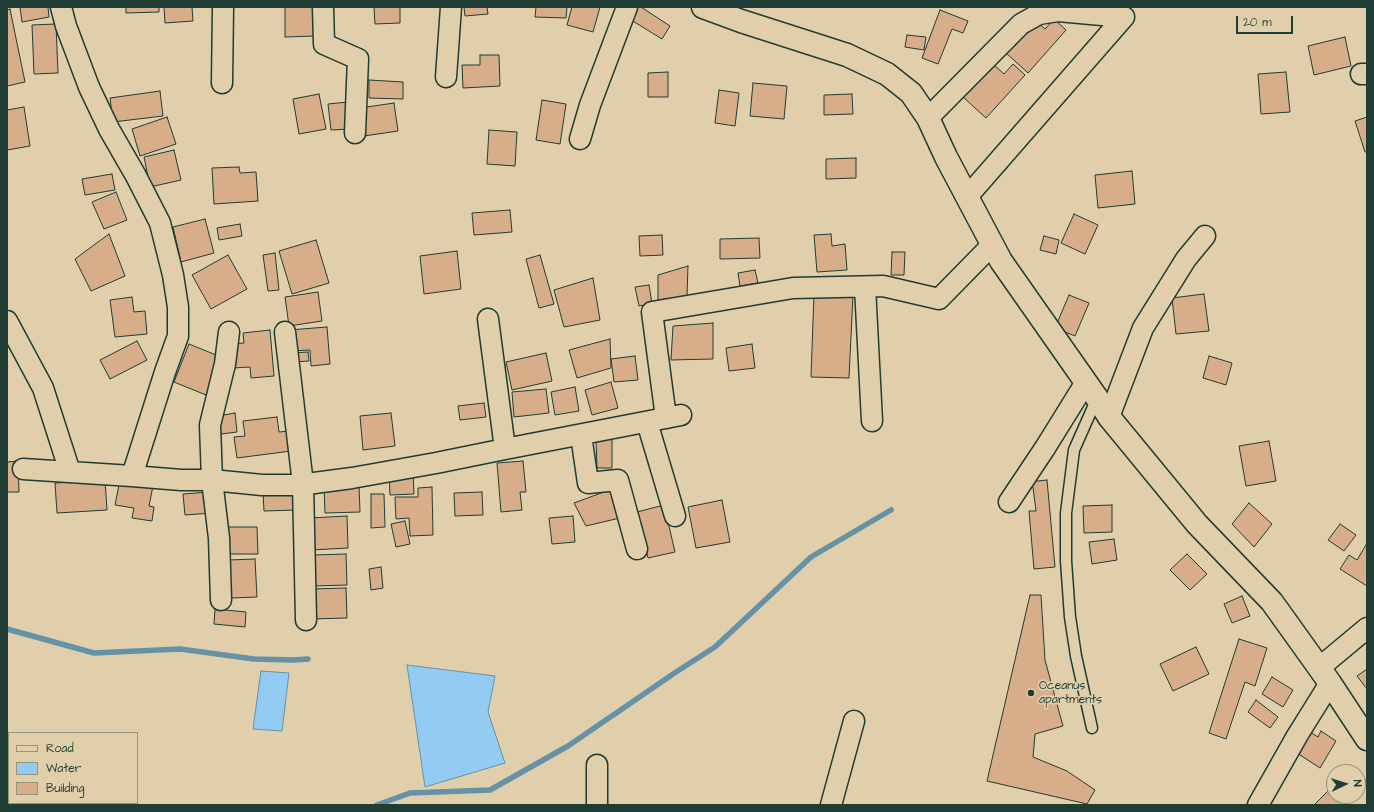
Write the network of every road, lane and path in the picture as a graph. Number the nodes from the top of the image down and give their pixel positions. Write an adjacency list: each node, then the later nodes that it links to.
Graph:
1 (61, 7): 28 (street)
2 (223, 7): 8 (street)
3 (323, 7): 10 (street)
4 (451, 7): 7 (street)
5 (627, 7): 11 (street)
6 (703, 7): 9 (main road)
7 (446, 77)
8 (222, 82)
9 (928, 118): 12 (main road); 12 (street)
10 (355, 133)
11 (580, 139)
12 (967, 197): 14 (main road)
13 (1206, 236): 21 (street)
14 (992, 245): 15 (street); 20 (main road)
15 (865, 286): 22 (street); 23 (street)
16 (7, 320): 27 (street)
17 (488, 320): 25 (street)
18 (229, 332): 29 (street)
19 (285, 332): 30 (street)
20 (1091, 390): 21 (main road); 31 (street); 39 (lane)
21 (1109, 417): 37 (main road)
22 (665, 419): 24 (street); 32 (street)
23 (872, 421)
24 (581, 435): 25 (street); 33 (street)
25 (505, 449): 30 (street)
26 (23, 469): 27 (street)
27 (70, 472): 28 (street)
28 (132, 476): 29 (street)
29 (212, 480): 30 (street); 34 (street)
30 (303, 484): 35 (street)
31 (1009, 502)
32 (675, 516)
33 (637, 549)
34 (221, 600)
35 (306, 620)
36 (1367, 628): 37 (street)
37 (1324, 676): 40 (main road); 45 (street)
38 (854, 721): 44 (street)
39 (1092, 728)
40 (1367, 739)
41 (597, 765): 43 (street)
42 (1367, 791): 46 (street)
43 (597, 805)
44 (831, 805)
45 (1258, 805)
46 (1358, 805)

